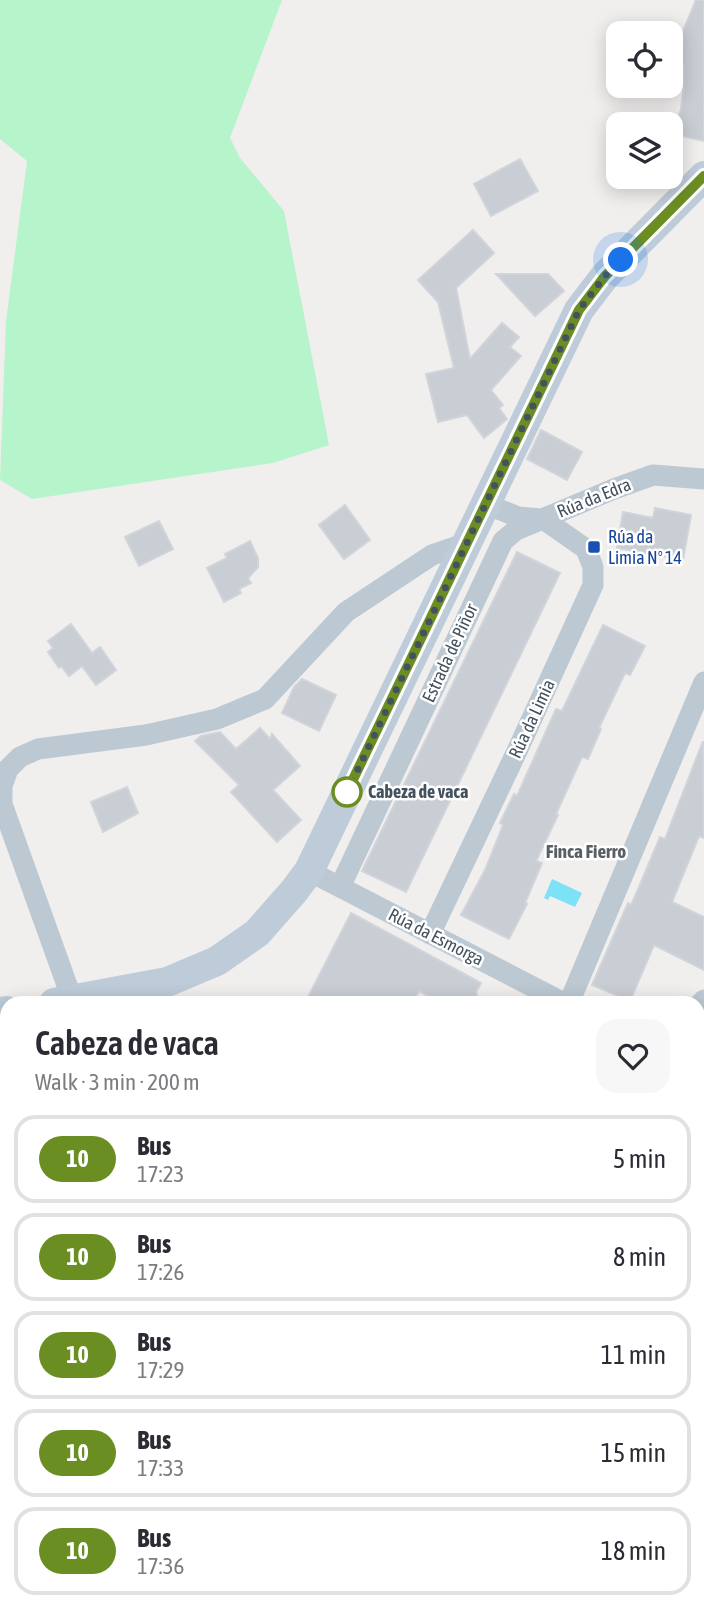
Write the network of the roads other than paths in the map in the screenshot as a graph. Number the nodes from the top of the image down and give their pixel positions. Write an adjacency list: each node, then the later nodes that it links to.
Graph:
1 (704, 176): 3 (street)
2 (704, 479): 4 (street, Rúa da Edra)
3 (486, 504): 4 (street, Rúa da Edra); 5 (street)
4 (543, 519): 8 (street, Estrada de Piñor); 11 (street, Rúa da Limia)
5 (467, 543): 7 (street); 12 (street)
6 (704, 682): 15 (street)
7 (347, 792): 8 (street); 9 (street)
8 (378, 807): 10 (street, Estrada de Piñor)
9 (309, 872): 10 (street, Rúa da Esmorga); 13 (street)
10 (340, 887): 11 (street, Rúa da Esmorga)
11 (430, 934): 14 (street, Rúa da Esmorga)
12 (61, 996)
13 (90, 996)
14 (553, 996)
15 (570, 996)

